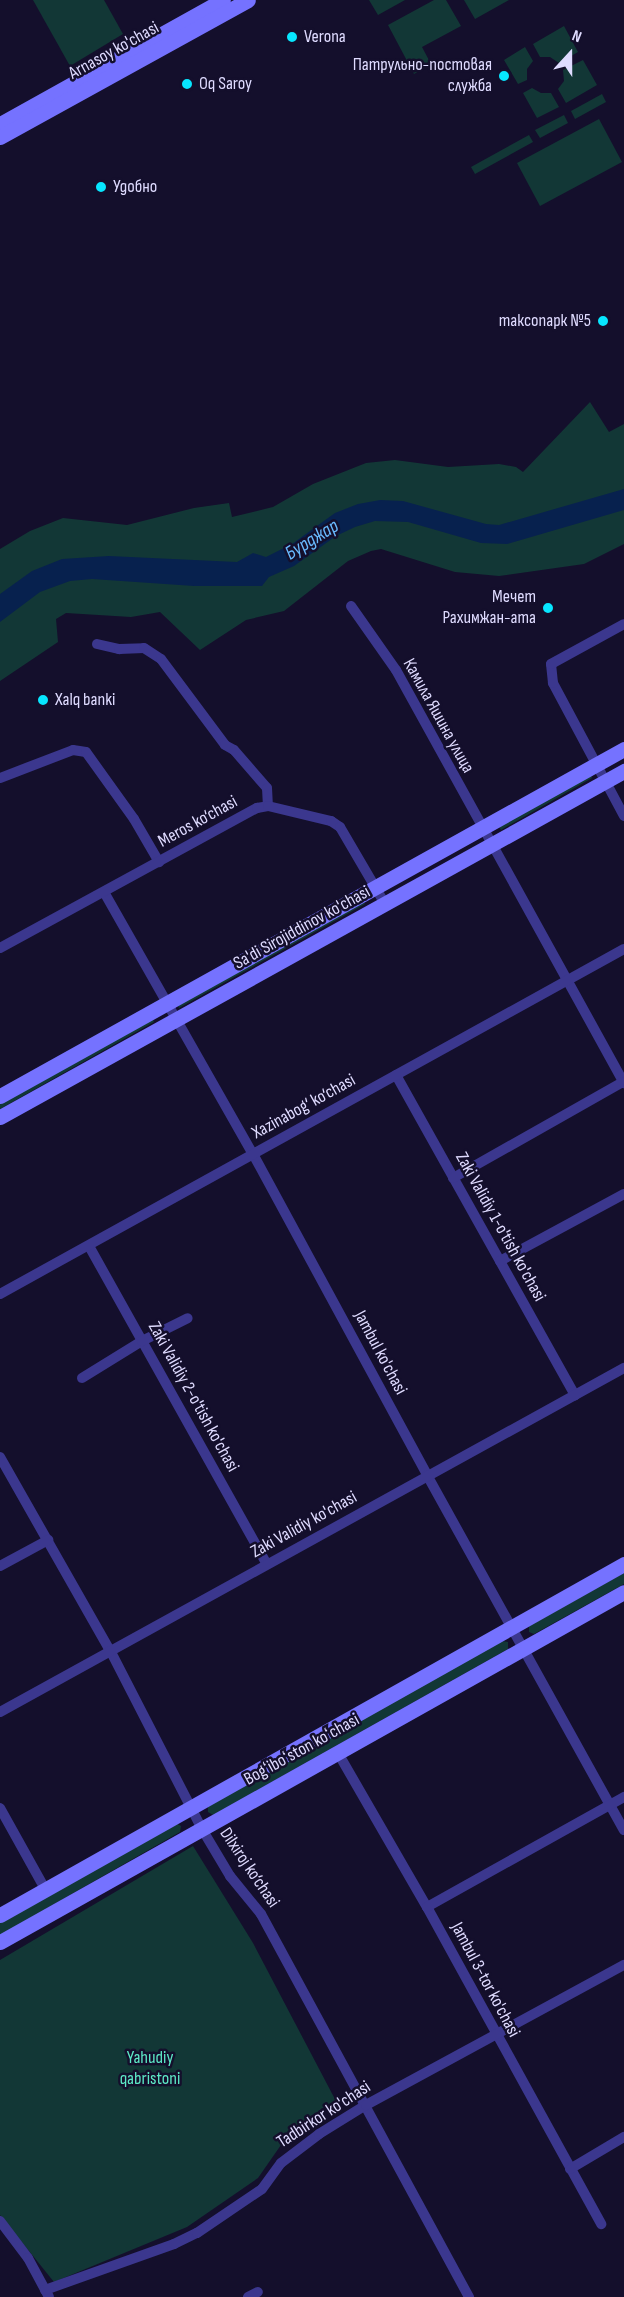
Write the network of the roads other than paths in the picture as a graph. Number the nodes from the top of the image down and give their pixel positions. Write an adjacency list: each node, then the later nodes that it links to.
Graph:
1 (223, 0): 3 (street, Arnasoy ko'chasi)
2 (248, 0): 4 (street, Arnasoy ko'chasi)
3 (0, 124)
4 (0, 138)
5 (351, 606): 15 (street, Камила Яшина улица)
6 (624, 624): 9 (street)
7 (97, 644): 13 (street)
8 (624, 749): 9 (street, Sa'di Sirojiddinov ko'chasi)
9 (595, 765): 12 (street); 15 (street, Sa'di Sirojiddinov ko'chasi)
10 (624, 771): 12 (street, Sa'di Sirojiddinov ko'chasi)
11 (0, 778): 17 (street)
12 (604, 782): 14 (street); 16 (street, Sa'di Sirojiddinov ko'chasi)
13 (268, 806): 17 (street, Meros ko‘chasi); 18 (street, Meros ko‘chasi)
14 (624, 816)
15 (482, 828): 16 (street, Камила Яшина улица); 18 (street, Sa'di Sirojiddinov ko'chasi)
16 (492, 844): 20 (street, Sa'di Sirojiddinov ko'chasi); 23 (street, Камила Яшина улица)
17 (159, 862): 19 (street, Meros ko‘chasi)
18 (375, 887): 20 (street, Meros ko‘chasi); 24 (street, Sa'di Sirojiddinov ko'chasi)
19 (104, 892): 21 (street, Meros ko‘chasi); 24 (street, Jambul ko'chasi)
20 (385, 904): 25 (street, Sa'di Sirojiddinov ko'chasi)
21 (0, 948)
22 (624, 949): 23 (street, Xazinabog‘ ko‘chasi)
23 (569, 981): 26 (street, Xazinabog‘ ko‘chasi); 27 (street, Камила Яшина улица)
24 (166, 1004): 25 (street, Jambul ko'chasi); 28 (street, Sa'di Sirojiddinov ko'chasi)
25 (176, 1020): 29 (street, Sa'di Sirojiddinov ko'chasi); 30 (street, Jambul ko'chasi)
26 (396, 1075): 30 (street, Xazinabog‘ ko‘chasi); 31 (street, Zaki Validiy 1-o'tish ko'chasi)
27 (624, 1082): 31 (street)
28 (0, 1096)
29 (0, 1117)
30 (254, 1154): 33 (street, Xazinabog‘ ko‘chasi); 42 (street, Jambul ko'chasi)
31 (453, 1179): 34 (street, Zaki Validiy 1-o'tish ko'chasi)
32 (624, 1194): 34 (street)
33 (89, 1246): 35 (street, Xazinabog‘ ko‘chasi); 37 (street, Zaki Validiy 2-o'tish ko'chasi)
34 (500, 1261): 40 (street, Zaki Validiy 1-o'tish ko'chasi)
35 (0, 1294)
36 (188, 1318): 37 (street)
37 (142, 1341): 39 (street); 44 (street, Zaki Validiy 2-o'tish ko'chasi)
38 (624, 1368): 40 (street, Zaki Validiy ko'chasi)
39 (82, 1378)
40 (575, 1395): 42 (street, Zaki Validiy ko'chasi)
41 (0, 1457): 43 (street, Dilxiroj ko‘chasi)
42 (427, 1476): 44 (street, Zaki Validiy ko'chasi); 48 (street, Jambul ko'chasi)
43 (48, 1540): 46 (street); 50 (street, Dilxiroj ko‘chasi)
44 (267, 1564): 50 (street, Zaki Validiy ko'chasi)
45 (624, 1564): 48 (street, Bogʻiboʻston koʻchasi)
46 (0, 1566)
47 (624, 1592): 49 (street, Bogʻiboʻston koʻchasi)
48 (511, 1628): 49 (street, Jambul ko'chasi); 55 (street, Bogʻiboʻston koʻchasi)
49 (523, 1649): 52 (street, Bogʻiboʻston koʻchasi); 54 (street, Jambul ko'chasi)
50 (111, 1652): 51 (street, Zaki Validiy ko'chasi); 55 (street, Dilxiroj ko‘chasi)
51 (0, 1712)
52 (338, 1753): 57 (street, Bogʻiboʻston koʻchasi); 60 (street, Jambul 3-tor ko'chasi)
53 (624, 1797): 54 (street)
54 (610, 1805): 58 (street, Jambul ko'chasi); 60 (street)
55 (191, 1807): 57 (street, Dilxiroj ko‘chasi); 59 (street, Bogʻiboʻston koʻchasi)
56 (0, 1808): 59 (street)
57 (202, 1829): 62 (street, Bogʻiboʻston koʻchasi); 65 (street, Dilxiroj ko‘chasi)
58 (624, 1830)
59 (45, 1889): 61 (street, Bogʻiboʻston koʻchasi)
60 (427, 1907): 64 (street, Jambul 3-tor ko'chasi)
61 (0, 1915)
62 (0, 1942)
63 (624, 1965): 64 (street, Tadbirkor ko'chasi)
64 (496, 2035): 65 (street, Tadbirkor ko'chasi); 67 (street, Jambul 3-tor ko'chasi)
65 (366, 2105): 70 (street, Tadbirkor ko'chasi); 71 (street, Dilxiroj ko‘chasi)
66 (624, 2137): 67 (street)
67 (570, 2169): 69 (street, Jambul 3-tor ko'chasi)
68 (0, 2221): 70 (street, Tadbirkor ko'chasi)
69 (602, 2224)
70 (47, 2293)
71 (469, 2297)

